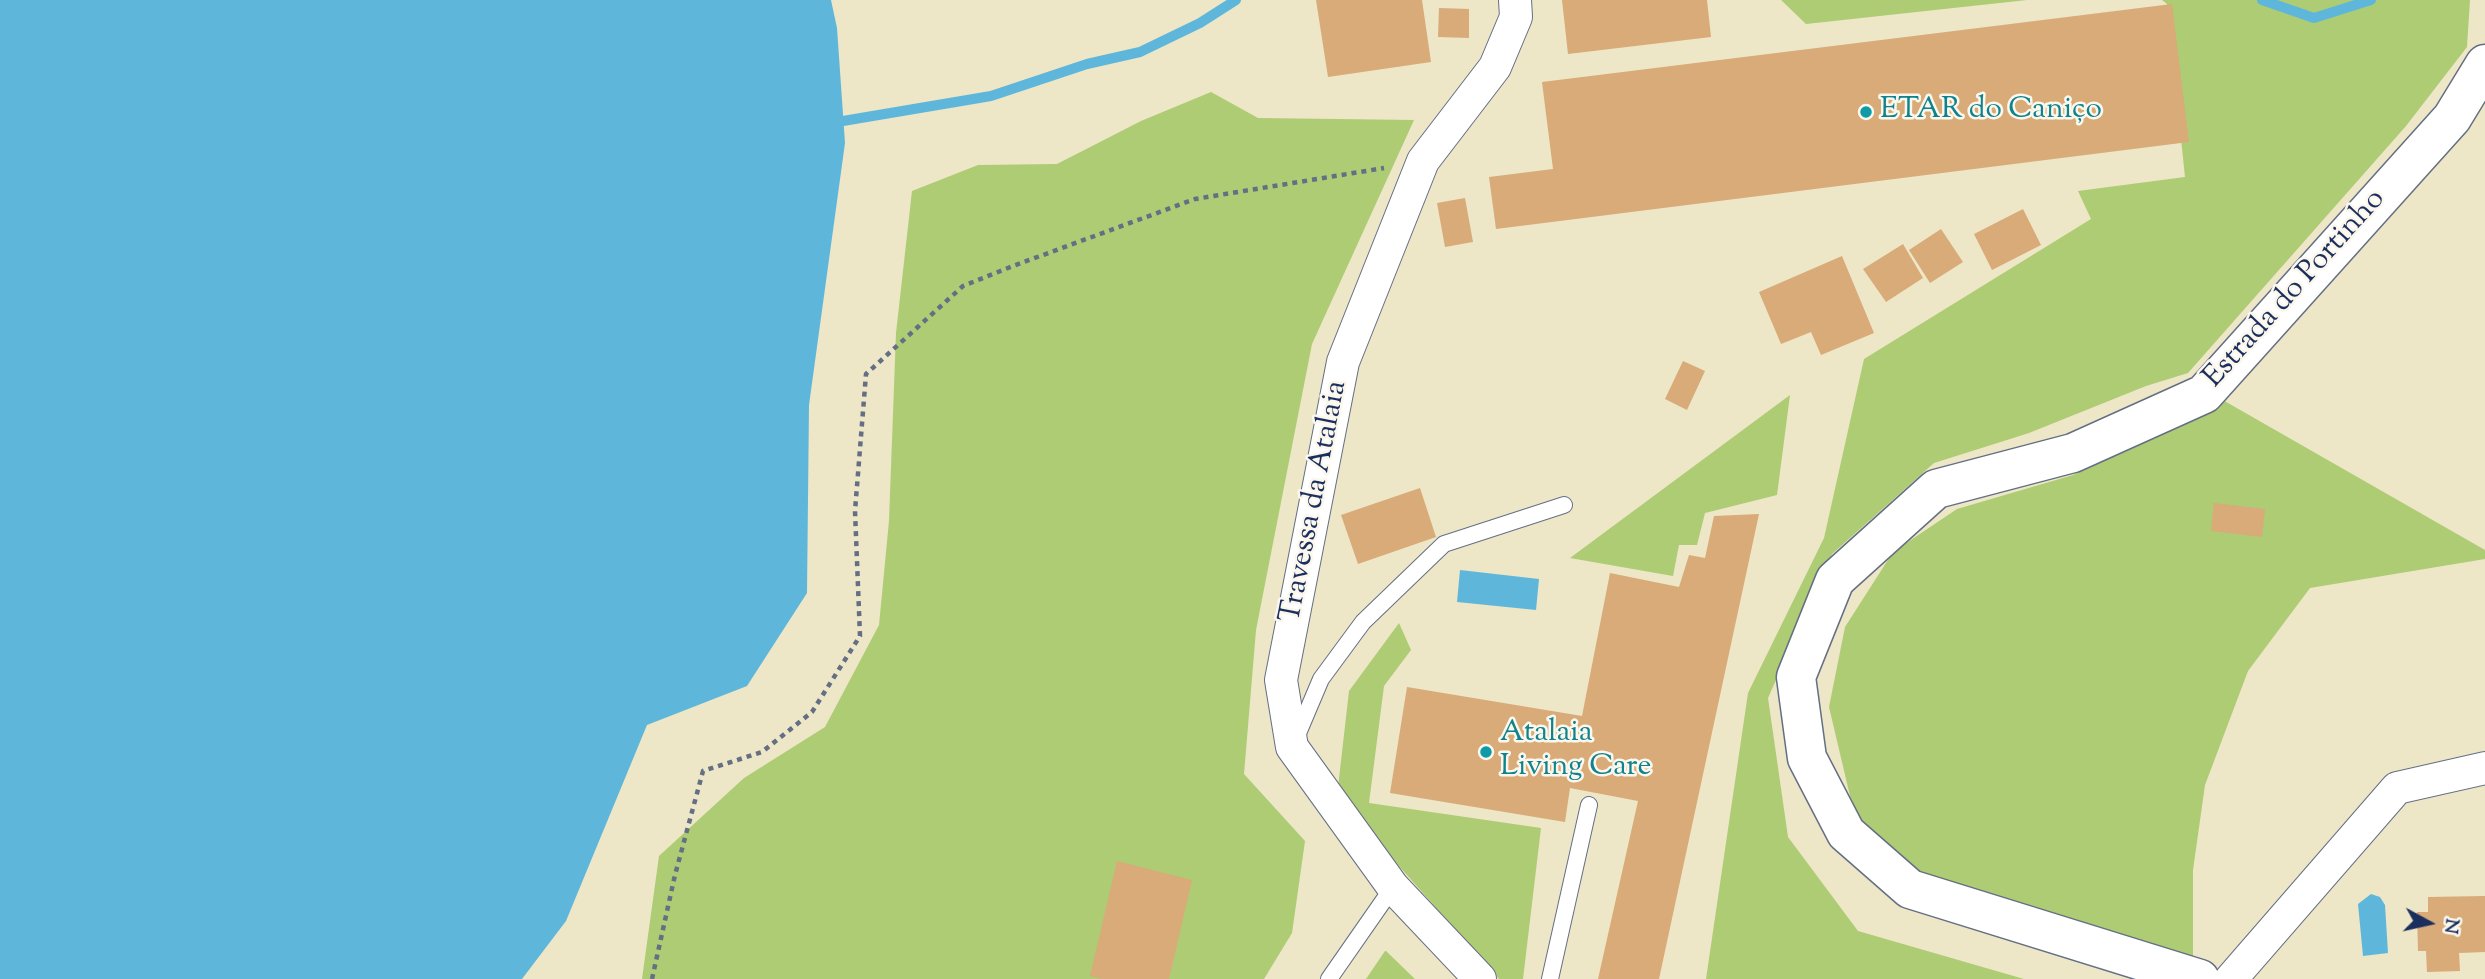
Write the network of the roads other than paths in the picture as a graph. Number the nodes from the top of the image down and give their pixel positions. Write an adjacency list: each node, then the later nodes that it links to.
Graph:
1 (1515, 0): 4 (street, Travessa da Atalaia)
2 (2485, 64): 11 (street, Estrada do Portinho)
3 (1564, 505): 4 (lane)
4 (1292, 747): 7 (street, Travessa da Atalaia)
5 (2485, 768): 12 (street)
6 (1589, 805): 10 (lane)
7 (1393, 887): 8 (lane); 9 (street, Travessa da Atalaia)
8 (1329, 979)
9 (1480, 979)
10 (1550, 979)
11 (2200, 979)
12 (2231, 979)

